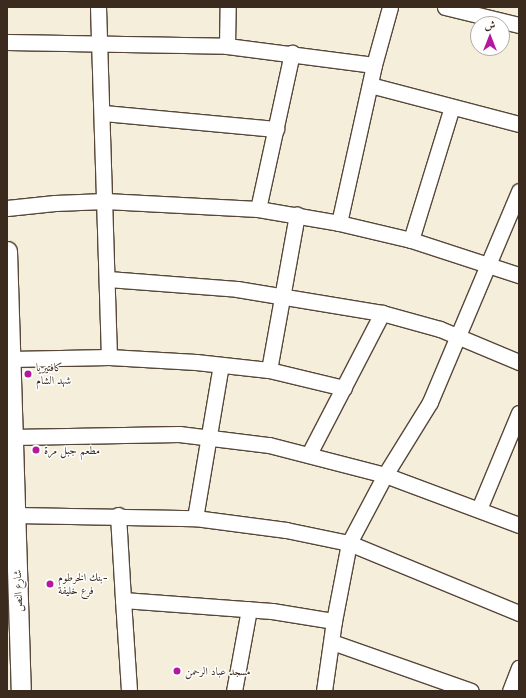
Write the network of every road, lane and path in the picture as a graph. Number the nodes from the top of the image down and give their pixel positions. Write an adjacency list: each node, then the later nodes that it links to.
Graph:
1 (98, 7): 7 (street)
2 (228, 7): 8 (street)
3 (390, 7): 10 (street)
4 (445, 7): 5 (street)
5 (519, 26)
6 (7, 42): 7 (street)
7 (100, 42): 8 (street); 13 (street)
8 (226, 46): 9 (street)
9 (292, 54): 10 (street); 15 (street)
10 (374, 65): 11 (street)
11 (370, 85): 12 (street); 21 (street)
12 (452, 106): 14 (street); 22 (street)
13 (103, 113): 15 (street); 17 (street)
14 (519, 124)
15 (276, 129): 19 (street)
16 (519, 191): 24 (street)
17 (105, 201): 18 (street); 19 (street); 26 (street)
18 (7, 208)
19 (258, 209): 20 (street)
20 (297, 215): 21 (street); 27 (street)
21 (339, 223): 22 (street)
22 (411, 240): 24 (street)
23 (7, 252): 31 (main road, شارع النص)
24 (489, 264): 25 (street); 29 (street)
25 (519, 275)
26 (108, 279): 27 (street); 30 (street)
27 (281, 296): 28 (street); 34 (street)
28 (382, 313): 29 (street); 35 (street)
29 (460, 337): 32 (street); 41 (street)
30 (109, 357): 31 (street); 33 (street)
31 (11, 359): 37 (main road, شارع النص)
32 (519, 362)
33 (221, 365): 34 (street); 38 (street)
34 (270, 370): 35 (street)
35 (344, 388): 40 (street)
36 (519, 413): 39 (street)
37 (13, 437): 38 (street); 43 (main road, شارع النص)
38 (208, 437): 40 (street); 45 (street)
39 (513, 448): 42 (street)
40 (309, 454): 41 (street)
41 (385, 475): 42 (street); 47 (street)
42 (479, 509): 46 (street)
43 (16, 515): 44 (street); 54 (main road, شارع النص)
44 (118, 515): 45 (street); 48 (street)
45 (195, 518): 47 (street)
46 (519, 524)
47 (349, 543): 51 (street); 52 (street)
48 (123, 600): 50 (street); 58 (street)
49 (7, 605): 54 (main road, شارع النص)
50 (249, 609): 52 (street); 59 (street)
51 (519, 613)
52 (334, 621): 53 (street)
53 (332, 642): 60 (street); 61 (street)
54 (15, 667): 56 (main road, شارع النص); 57 (main road, شارع النص)
55 (519, 668): 62 (street)
56 (10, 691)
57 (22, 691)
58 (129, 691)
59 (234, 691)
60 (324, 691)
61 (471, 691)
62 (510, 691)

